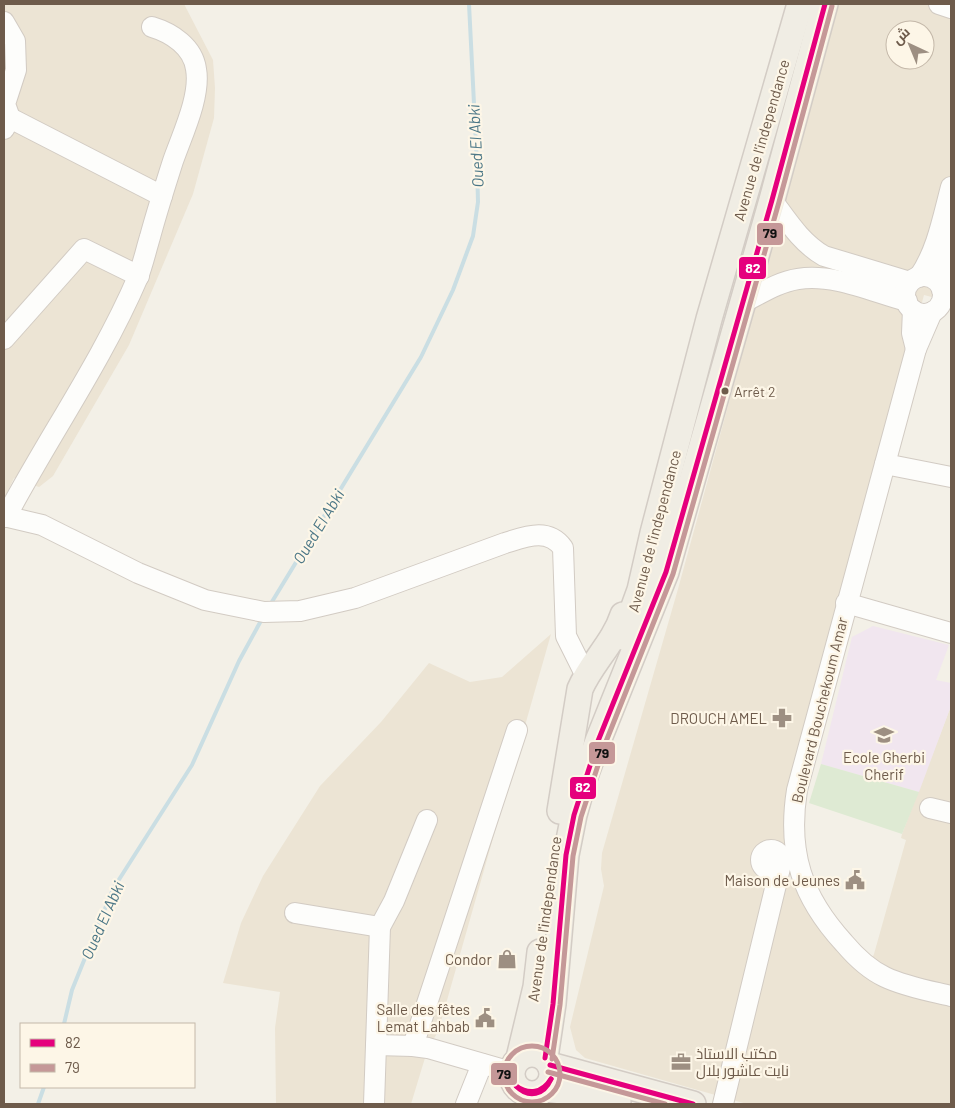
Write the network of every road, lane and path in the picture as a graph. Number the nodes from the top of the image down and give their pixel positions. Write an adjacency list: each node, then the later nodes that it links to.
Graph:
1 (800, 4): 21 (main road, Avenue de l'independance)
2 (825, 4): 10 (main road)
3 (939, 4): 4 (street)
4 (951, 8)
5 (4, 22): 7 (street)
6 (152, 27): 9 (street)
7 (7, 124): 9 (street)
8 (951, 187): 13 (street)
9 (162, 196): 12 (street)
10 (772, 200): 13 (street); 14 (main road)
11 (951, 236): 13 (street)
12 (139, 276): 15 (street); 18 (street)
13 (927, 297): 14 (street); 16 (street, Boulevard Bouchekoum Amar)
14 (742, 303): 21 (main road)
15 (4, 340)
16 (885, 464): 17 (street); 19 (street, Boulevard Bouchekoum Amar)
17 (951, 477)
18 (5, 516): 21 (street)
19 (846, 603): 20 (street); 26 (street, Boulevard Bouchekoum Amar)
20 (951, 633)
21 (602, 686): 33 (main road); 33 (main road, Avenue de l'independance)
22 (517, 730): 31 (street)
23 (930, 808): 24 (street)
24 (951, 813)
25 (427, 820): 28 (street)
26 (789, 858): 29 (street, Boulevard Bouchekoum Amar); 38 (street)
27 (295, 913): 28 (street)
28 (380, 927): 30 (street)
29 (951, 996)
30 (376, 1045): 31 (street); 34 (street)
31 (413, 1046): 32 (street)
32 (482, 1064): 33 (street); 35 (street)
33 (531, 1081): 36 (main road); 37 (main road)
34 (374, 1104)
35 (466, 1104)
36 (628, 1104)
37 (693, 1104)
38 (723, 1104)

